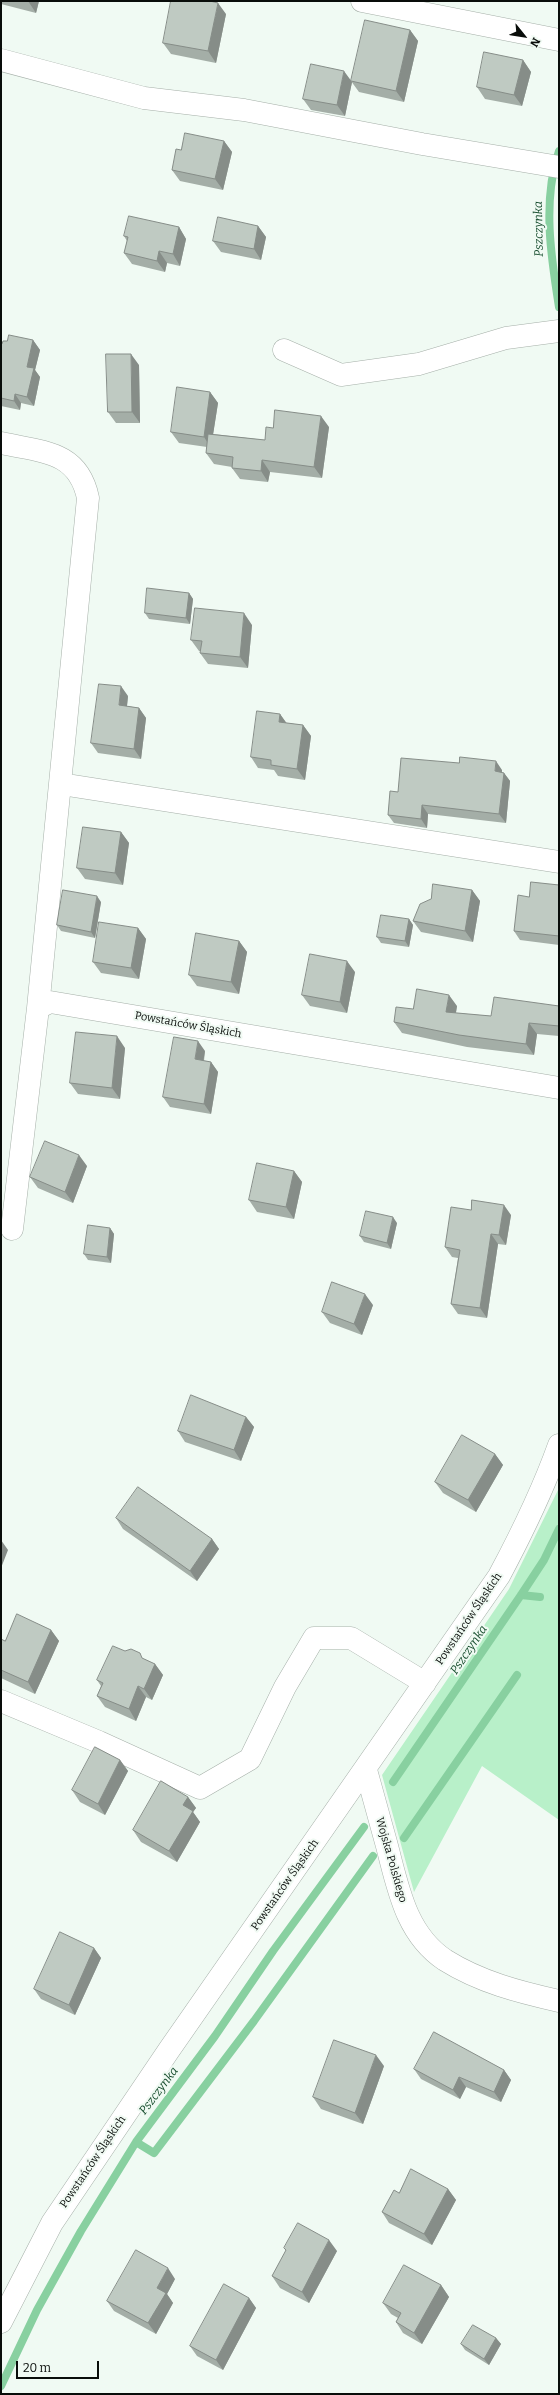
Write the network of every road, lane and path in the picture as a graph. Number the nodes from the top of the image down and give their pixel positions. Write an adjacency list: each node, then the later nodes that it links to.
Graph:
1 (362, 1): 2 (street)
2 (559, 40)
3 (1, 60): 4 (street)
4 (550, 165)
5 (554, 331): 6 (street)
6 (284, 350)
7 (1, 443): 8 (street)
8 (61, 784): 9 (street); 10 (street)
9 (559, 862)
10 (38, 1008): 11 (street, Powstańców Śląskich); 12 (street)
11 (559, 1088)
12 (12, 1229)
13 (559, 1446): 14 (street, Powstańców Śląskich)
14 (425, 1683): 15 (street); 16 (street, Powstańców Śląskich)
15 (1, 1701)
16 (366, 1770): 17 (street, Wojska Polskiego); 18 (street, Powstańców Śląskich)
17 (559, 2001)
18 (1, 2322)

